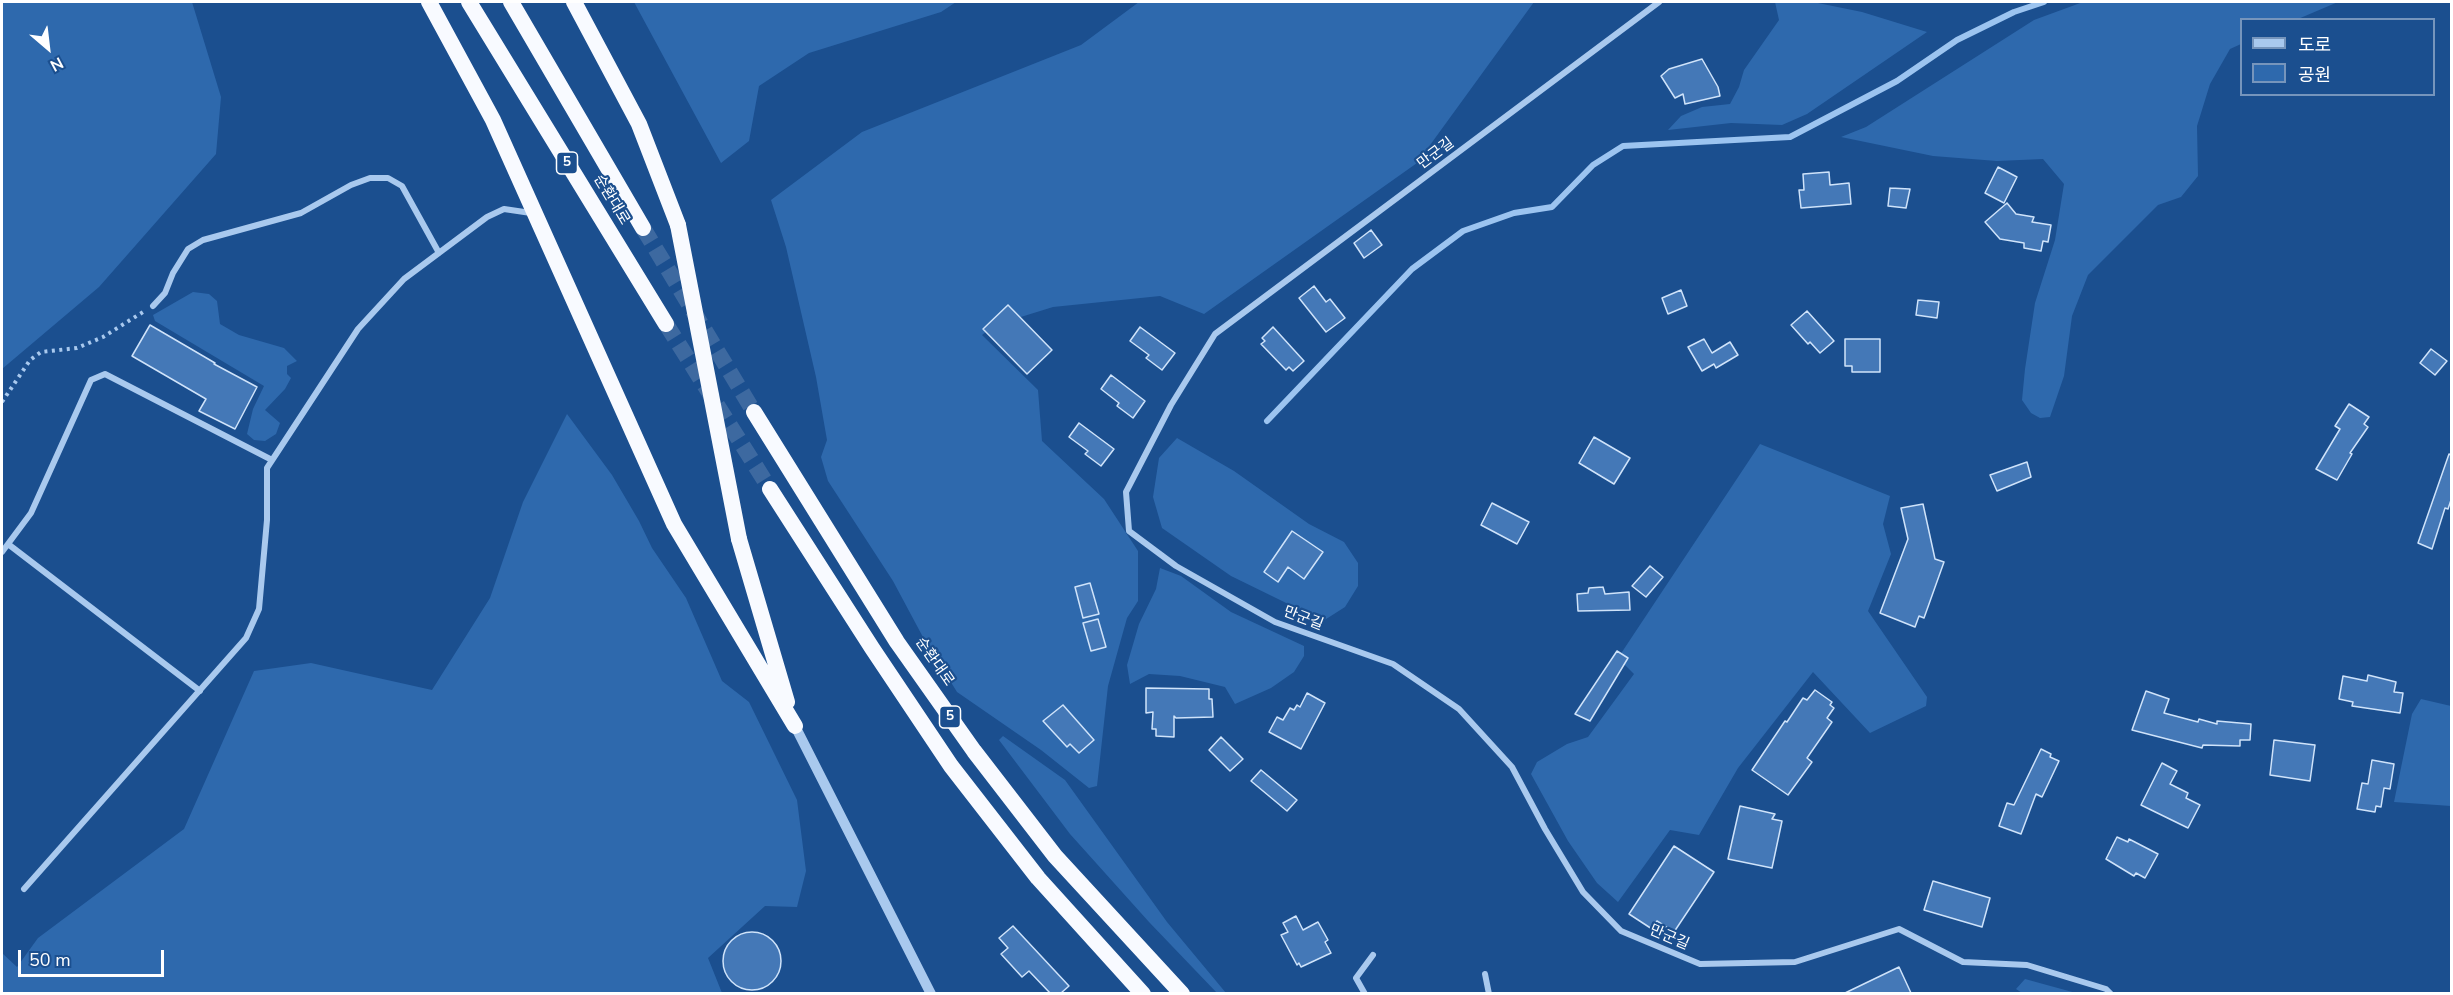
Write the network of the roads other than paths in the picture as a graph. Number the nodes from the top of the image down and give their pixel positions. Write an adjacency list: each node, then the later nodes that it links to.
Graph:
1 (429, 2): 6 (highway)
2 (469, 2): 10 (highway, 순환대로 / 5)
3 (511, 2): 7 (highway, 순환대로 / 5)
4 (574, 2): 17 (highway, bridge)
5 (1659, 2): 26 (street, 만군길)
6 (535, 213): 8 (street); 17 (highway)
7 (643, 228)
8 (439, 253): 9 (street); 12 (street)
9 (153, 306)
10 (666, 324)
11 (754, 412): 23 (highway, 순환대로 / 5)
12 (272, 460): 14 (street); 16 (street)
13 (770, 489): 22 (highway, 5)
14 (8, 544): 15 (street); 16 (street)
15 (2, 552)
16 (200, 691): 18 (street)
17 (795, 726): 21 (street)
18 (24, 889)
19 (1373, 955): 24 (street)
20 (1485, 974): 25 (street)
21 (931, 993)
22 (1143, 993)
23 (1182, 993)
24 (1365, 993)
25 (1489, 993)
26 (2111, 993)

